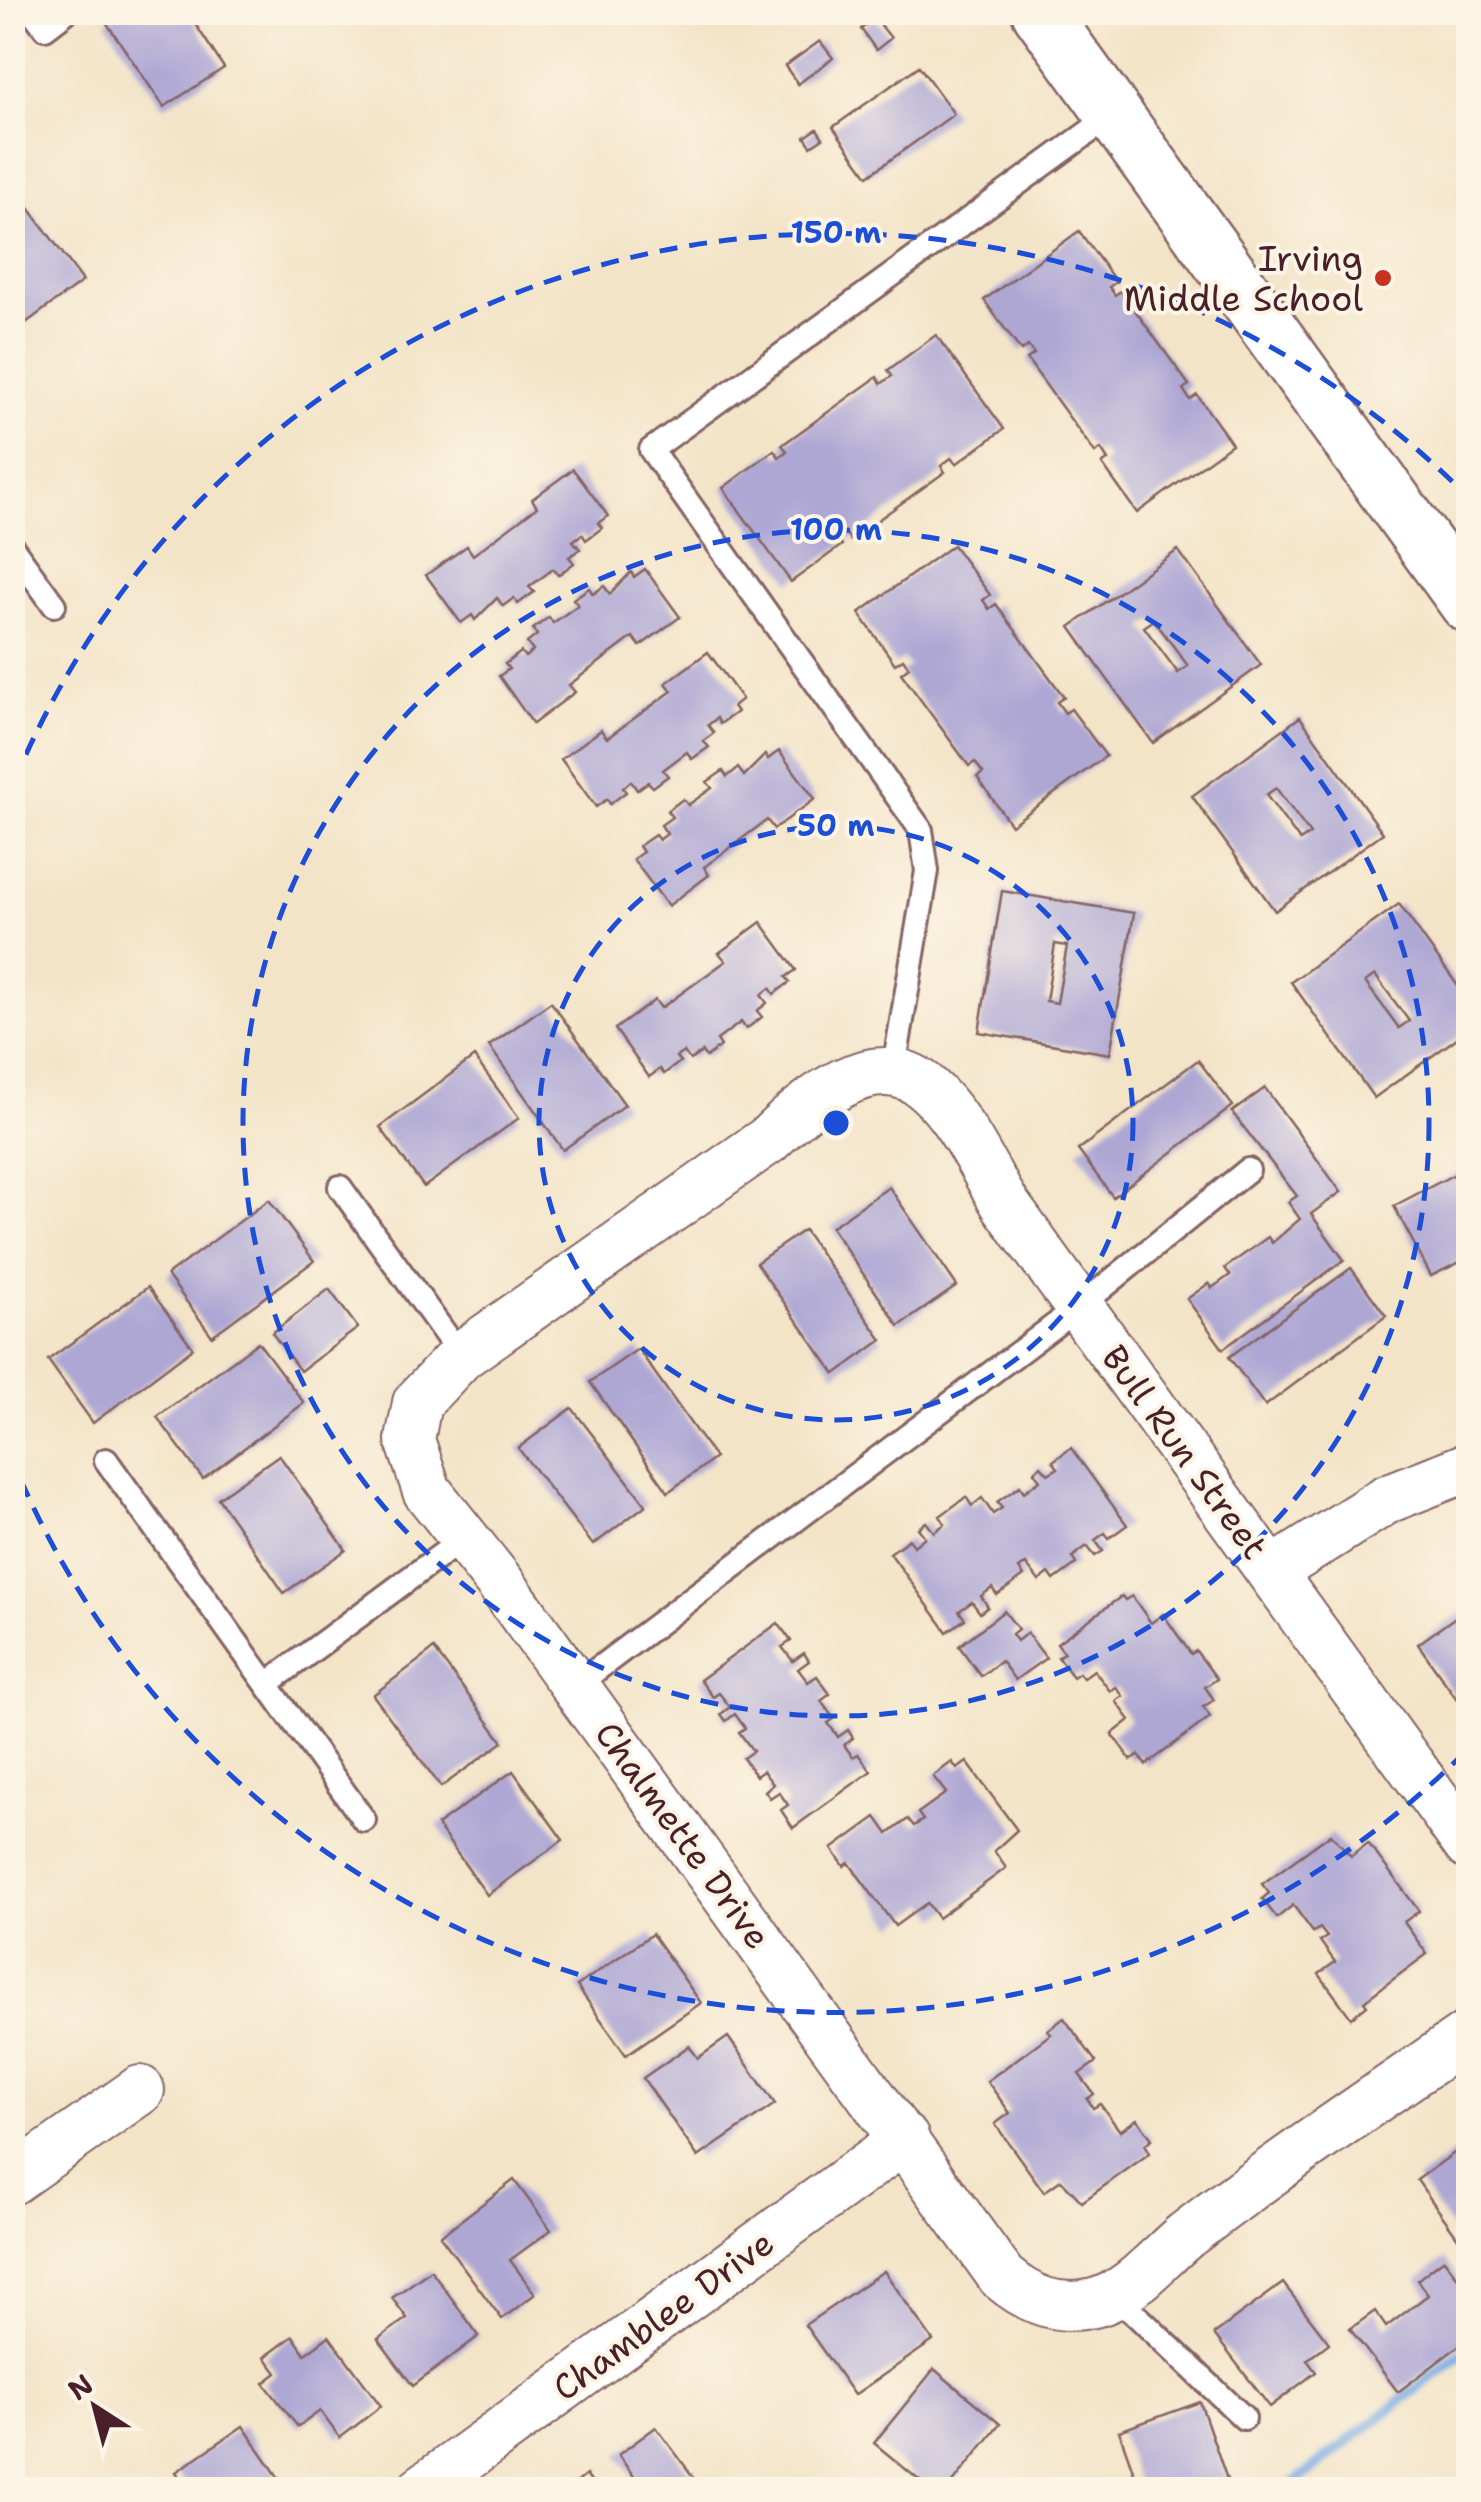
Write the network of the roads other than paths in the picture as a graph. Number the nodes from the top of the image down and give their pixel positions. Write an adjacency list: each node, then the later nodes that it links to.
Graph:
1 (33, 12): 2 (lane)
2 (66, 12)
3 (1040, 12): 4 (street)
4 (1115, 113): 6 (street); 8 (lane)
5 (12, 547): 7 (lane)
6 (1468, 604)
7 (54, 605)
8 (892, 1074): 11 (street, Bull Run Street); 12 (street, Chalmette Drive)
9 (1248, 1170): 11 (lane)
10 (340, 1187): 12 (lane)
11 (1079, 1308): 16 (street, Bull Run Street); 18 (lane)
12 (460, 1356): 15 (street, Chalmette Drive)
13 (106, 1460): 17 (lane)
14 (1468, 1467): 16 (street)
15 (464, 1538): 17 (lane); 18 (street, Chalmette Drive)
16 (1273, 1571): 20 (street, Bull Run Street)
17 (267, 1684): 19 (lane)
18 (574, 1686): 23 (street, Chalmette Drive)
19 (364, 1820)
20 (1468, 1845)
21 (1465, 2044): 25 (street, Chalmette Drive)
22 (140, 2090): 24 (street)
23 (905, 2139): 25 (street, Chalmette Drive); 27 (street, Chamblee Drive)
24 (12, 2180)
25 (1113, 2294): 26 (lane)
26 (1244, 2418)
27 (421, 2490)

